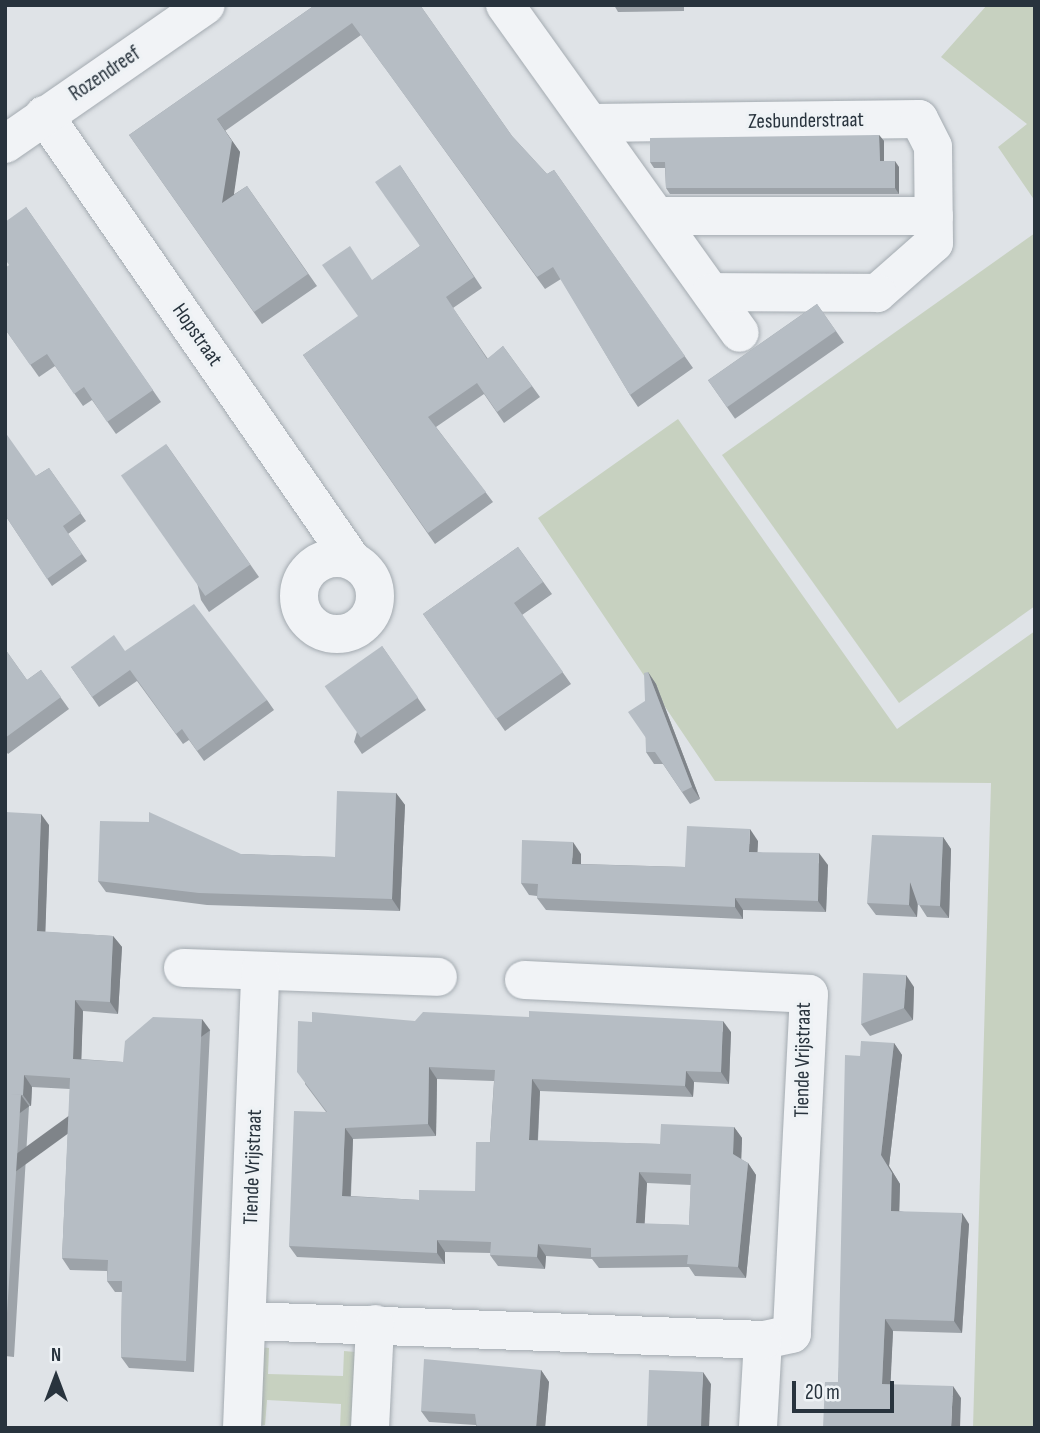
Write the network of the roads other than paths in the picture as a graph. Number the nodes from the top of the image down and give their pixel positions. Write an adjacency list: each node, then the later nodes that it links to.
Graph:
1 (206, 5): 3 (street, Rozendreef)
2 (505, 5): 4 (street)
3 (44, 116): 5 (street, Rozendreef); 10 (street, Hopstraat)
4 (592, 123): 6 (street); 7 (street, Zesbunderstraat)
5 (5, 144)
6 (657, 216): 7 (street); 8 (street)
7 (933, 216): 8 (street, Zesbunderstraat)
8 (711, 292): 9 (street)
9 (740, 333)
10 (349, 556)
11 (183, 968): 12 (street)
12 (260, 971): 13 (street); 15 (street, Tiende Vrijstraat)
13 (438, 977)
14 (524, 979): 17 (street, Tiende Vrijstraat)
15 (248, 1321): 16 (street, Tiende Vrijstraat); 18 (street, Tiende Vrijstraat)
16 (375, 1324): 17 (street, Tiende Vrijstraat); 19 (street)
17 (763, 1340): 20 (street)
18 (242, 1428)
19 (370, 1428)
20 (758, 1428)

